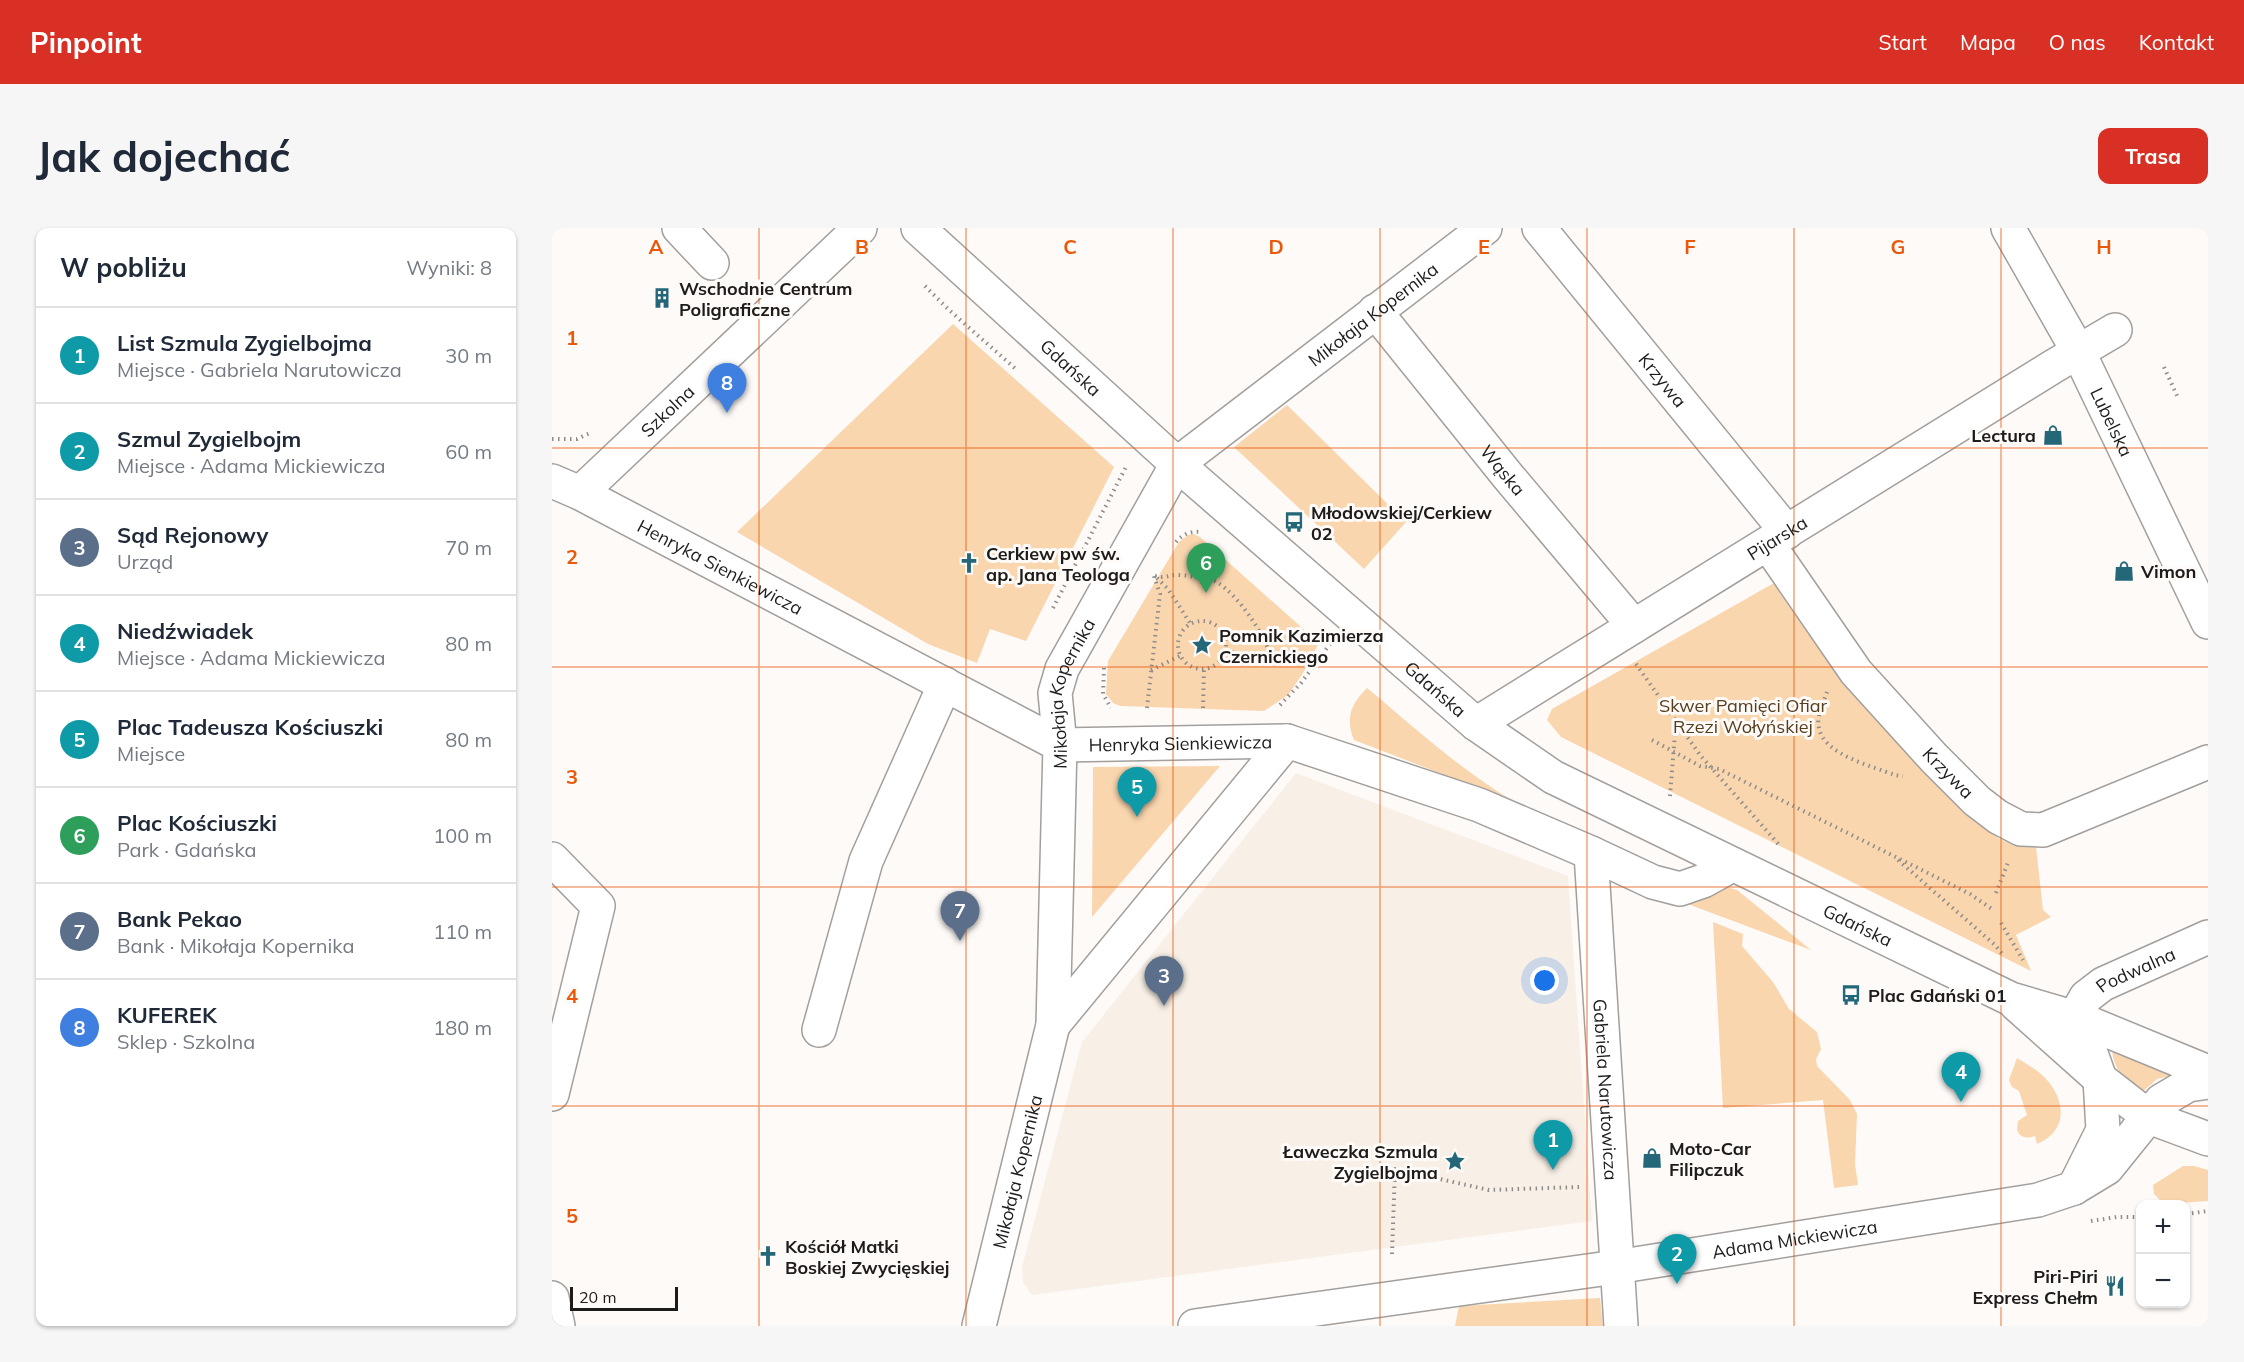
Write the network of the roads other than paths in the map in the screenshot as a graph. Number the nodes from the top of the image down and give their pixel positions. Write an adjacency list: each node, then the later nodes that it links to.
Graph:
1 (679, 228): 7 (street)
2 (860, 228): 12 (street, Szkolna)
3 (918, 228): 11 (street, Gdańska)
4 (1485, 228): 8 (street, Mikołaja Kopernika)
5 (1539, 228): 13 (street, Krzywa)
6 (2008, 228): 10 (street, Lubelska)
7 (712, 263)
8 (1375, 311): 11 (street, Mikołaja Kopernika); 15 (street, Wąska)
9 (2115, 330): 10 (street, Pijarska)
10 (2078, 351): 13 (street, Pijarska); 14 (street, Lubelska)
11 (1177, 464): 17 (street, Gdańska); 19 (street, Mikołaja Kopernika)
12 (566, 487): 16 (street, Henryka Sienkiewicza)
13 (1777, 538): 15 (street, Pijarska); 20 (street, Krzywa)
14 (2208, 622)
15 (1633, 642): 17 (street, Pijarska)
16 (945, 684): 19 (street, Henryka Sienkiewicza); 28 (street)
17 (1476, 724): 23 (street, Gdańska)
18 (1287, 741): 19 (street, Henryka Sienkiewicza); 21 (street, Henryka Sienkiewicza); 27 (street)
19 (1060, 745): 27 (street, Mikołaja Kopernika)
20 (2208, 762)
21 (1591, 853): 23 (street, Henryka Sienkiewicza); 36 (street, Gabriela Narutowicza)
22 (552, 859): 32 (street)
23 (1732, 865): 25 (street, Gdańska)
24 (2208, 937): 26 (street, Podwalna)
25 (2011, 999): 26 (street, Gdańska); 30 (street, Gdańska)
26 (2079, 1019): 29 (street, Gdańska); 30 (street)
27 (1053, 1025): 39 (street, Mikołaja Kopernika)
28 (819, 1030)
29 (2208, 1072)
30 (2100, 1079): 33 (street, Gdańska); 35 (street)
31 (2208, 1082): 33 (street, Adama Mickiewicza)
32 (552, 1094)
33 (2149, 1117): 34 (street, Gdańska); 35 (street, Adama Mickiewicza)
34 (2208, 1139)
35 (2074, 1188): 36 (street, Adama Mickiewicza)
36 (1616, 1267): 40 (street, Adama Mickiewicza); 41 (street, Gabriela Narutowicza)
37 (552, 1298): 38 (street)
38 (558, 1326)
39 (979, 1326)
40 (1195, 1326)
41 (1621, 1326)

